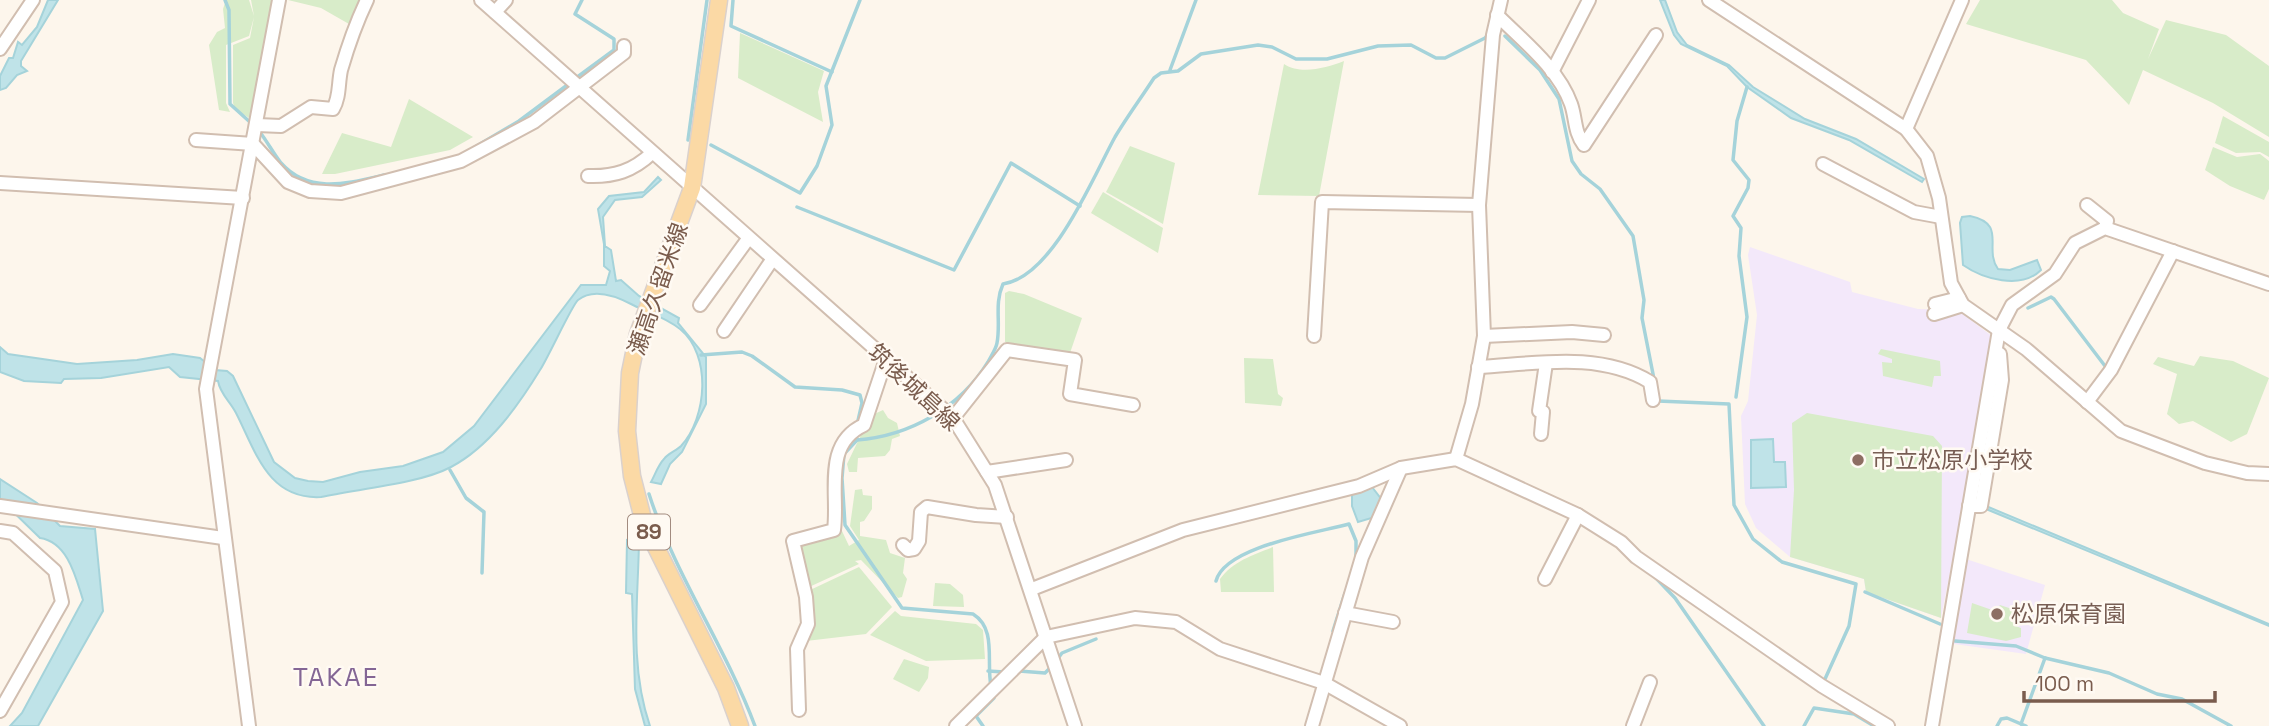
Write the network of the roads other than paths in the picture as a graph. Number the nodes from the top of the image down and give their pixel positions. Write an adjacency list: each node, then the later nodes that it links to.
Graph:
1 (33, 0): 15 (street)
2 (279, 0): 18 (street)
3 (367, 0): 18 (street)
4 (481, 0): 11 (street, 筑後城島線)
5 (506, 0): 11 (street)
6 (719, 0): 26 (main road, 瀬高久留米線 / 89)
7 (1501, 0): 12 (street)
8 (1589, 0): 16 (street)
9 (1709, 0): 19 (street)
10 (1962, 0): 19 (street)
11 (495, 12): 17 (street, 筑後城島線)
12 (1497, 15): 16 (street); 28 (street)
13 (1656, 35): 16 (street)
14 (624, 46): 17 (street)
15 (0, 50)
16 (1552, 72)
17 (579, 88): 21 (street); 22 (street, 筑後城島線)
18 (257, 125): 21 (street)
19 (1906, 129): 30 (street)
20 (196, 140): 21 (street)
21 (253, 144): 27 (street)
22 (652, 153): 24 (street); 26 (street, 筑後城島線)
23 (1823, 164): 30 (street)
24 (588, 176)
25 (0, 183): 27 (street)
26 (692, 188): 32 (street, 筑後城島線); 73 (main road, 瀬高久留米線 / 89)
27 (243, 198): 61 (street)
28 (1479, 205): 42 (street); 43 (street)
29 (2087, 205): 31 (street)
30 (1941, 217): 36 (street)
31 (2105, 228): 33 (street); 40 (street)
32 (748, 239): 34 (street, 筑後城島線); 37 (street)
33 (2173, 251): 35 (street); 48 (street)
34 (772, 260): 39 (street); 44 (street, 筑後城島線)
35 (2269, 284)
36 (1961, 302): 38 (street); 40 (street)
37 (700, 305)
38 (1935, 309)
39 (724, 331)
40 (1999, 333): 48 (street); 80 (street)
41 (1604, 335): 43 (street)
42 (1314, 336)
43 (1483, 336): 46 (street)
44 (886, 359): 50 (street, 筑後城島線); 70 (street)
45 (1546, 363): 46 (street); 47 (street); 51 (street)
46 (1478, 367): 52 (street)
47 (1653, 400)
48 (2087, 402): 56 (street)
49 (1133, 405): 50 (street)
50 (953, 418): 55 (street, 筑後城島線)
51 (1541, 434)
52 (1456, 459): 54 (street); 58 (street)
53 (1066, 460): 55 (street)
54 (1401, 468): 64 (street); 65 (street)
55 (987, 472): 59 (street, 筑後城島線)
56 (2269, 474)
57 (0, 506): 61 (street)
58 (1577, 515): 63 (street); 79 (street)
59 (1007, 517): 62 (street); 64 (street, 筑後城島線)
60 (0, 531): 71 (street)
61 (223, 538): 72 (street)
62 (903, 545)
63 (1545, 579)
64 (1032, 589): 67 (street, 筑後城島線)
65 (1345, 613): 66 (street); 69 (street)
66 (1393, 622)
67 (1046, 636): 69 (street); 74 (street); 75 (street, 筑後城島線)
68 (1650, 681): 78 (street)
69 (1324, 683): 76 (street); 77 (street)
70 (799, 710)
71 (0, 711)
72 (249, 726)
73 (740, 726)
74 (956, 726)
75 (1075, 726)
76 (1312, 726)
77 (1400, 726)
78 (1633, 726)
79 (1888, 726)
80 (1932, 726)

